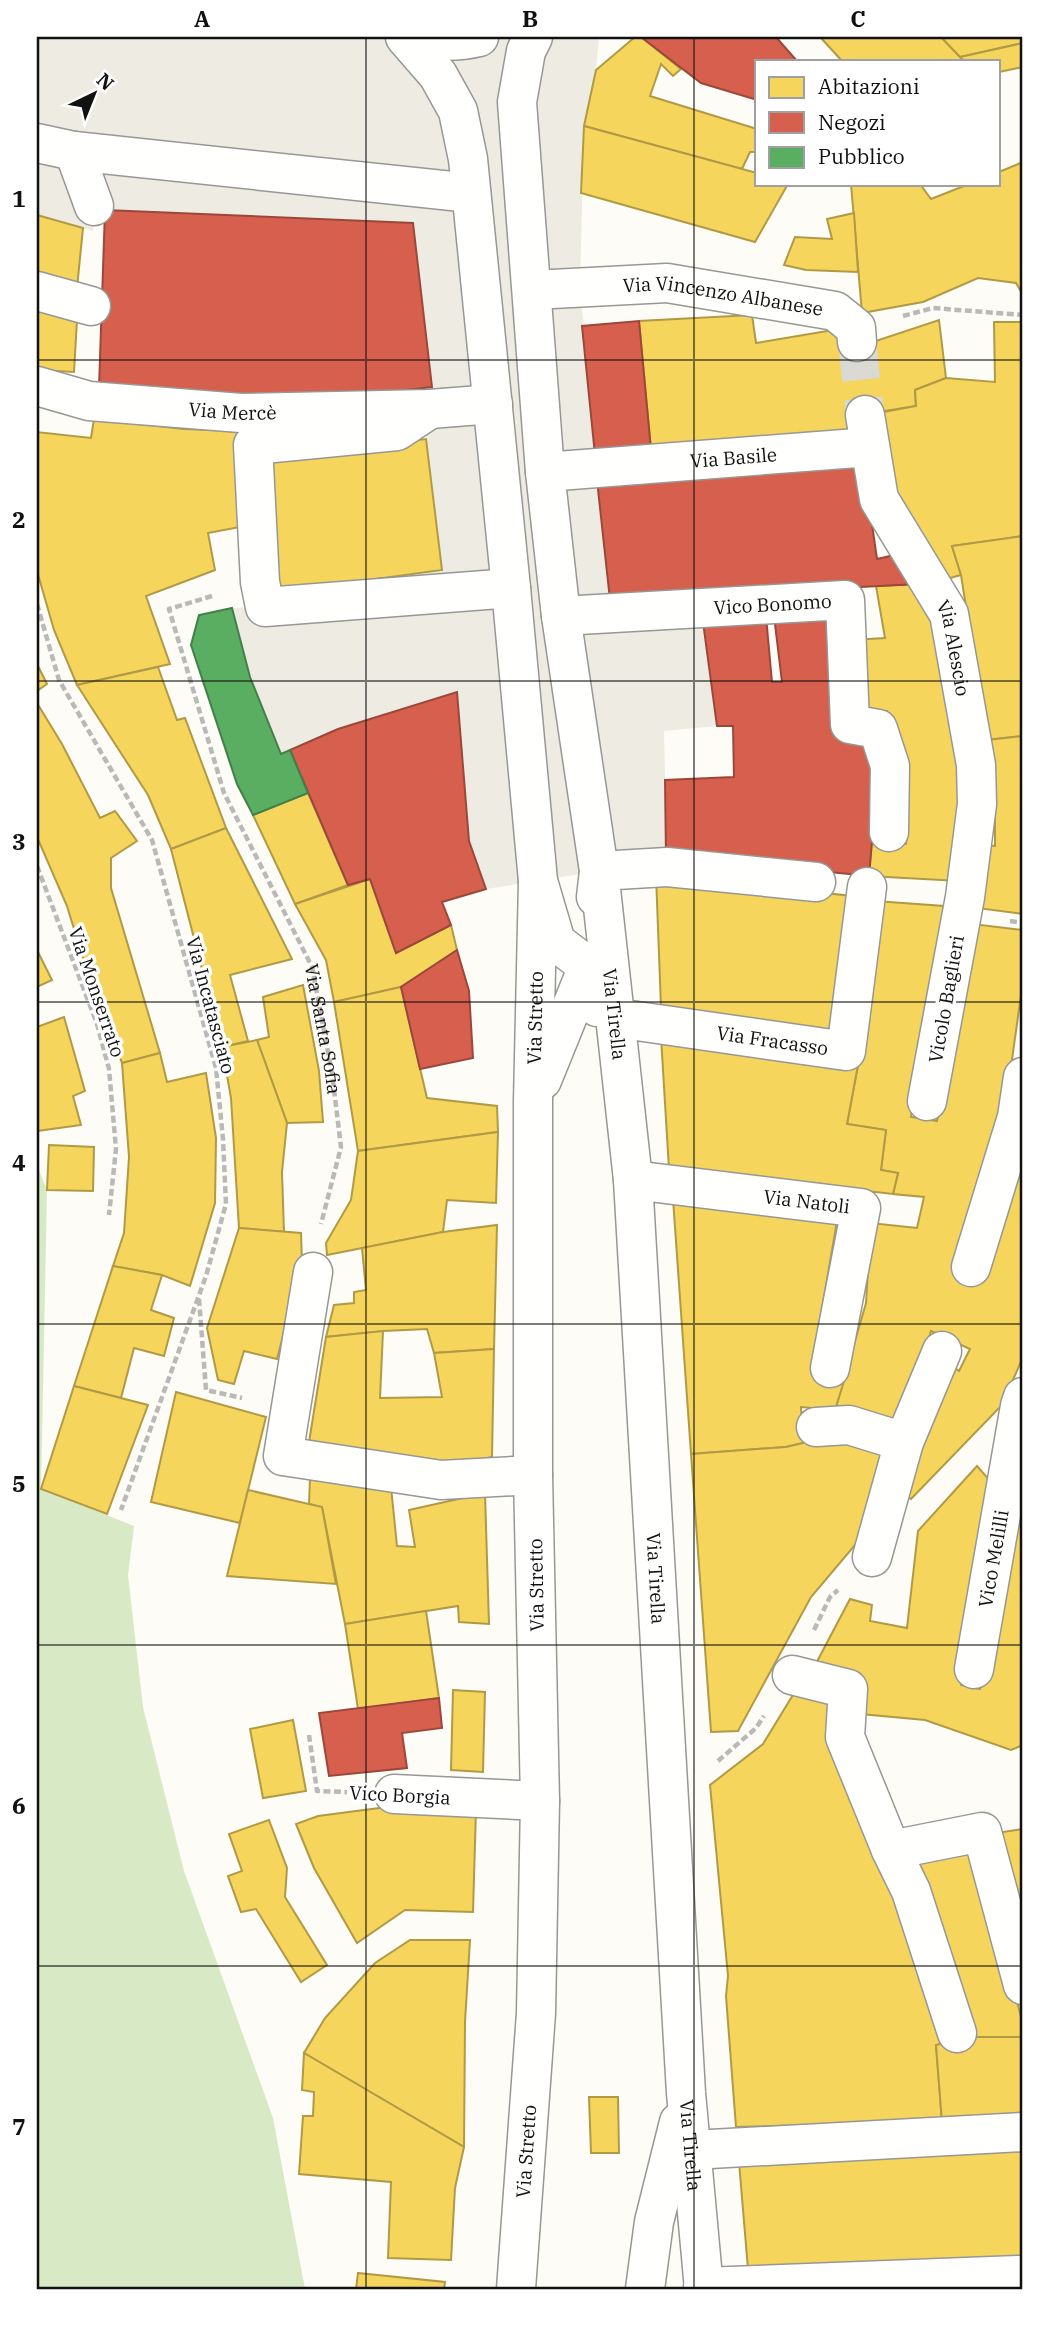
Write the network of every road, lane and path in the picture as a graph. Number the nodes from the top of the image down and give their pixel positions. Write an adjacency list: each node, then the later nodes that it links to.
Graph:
1 (405, 37): 7 (street)
2 (416, 37): 3 (street)
3 (479, 37)
4 (533, 37): 9 (street)
5 (37, 143): 6 (street)
6 (74, 151): 7 (street); 8 (street)
7 (471, 192): 15 (street)
8 (94, 206)
9 (533, 290): 13 (street, Via Vincenzo Albanese); 18 (street)
10 (37, 291): 11 (street)
11 (91, 306)
12 (1023, 315): 13 (path)
13 (856, 335)
14 (37, 386): 16 (street, Via Mercè)
15 (493, 404): 16 (street, Via Mercè); 20 (street)
16 (430, 408): 19 (street)
17 (867, 431): 18 (street, Via Basile); 29 (street, Via Alescio)
18 (545, 471): 22 (street)
19 (260, 582): 20 (street); 38 (path, Via Santa Sofia)
20 (512, 588): 26 (street)
21 (37, 606): 39 (path, Via Incatasciato)
22 (561, 616): 23 (street, Vico Bonomo); 25 (street)
23 (889, 832)
24 (37, 866): 36 (path, Via Monserrato)
25 (599, 871): 27 (street); 30 (street); 31 (street, Via Tirella)
26 (538, 881): 30 (street); 33 (street, Via Stretto)
27 (816, 882)
28 (867, 887): 31 (street, Via Fracasso)
29 (965, 897): 34 (street, Vicolo Baglieri)
30 (589, 967): 33 (street); 35 (street)
31 (616, 1018): 35 (street, Via Tirella)
32 (1023, 1077): 37 (street)
33 (533, 1101): 46 (street, Via Stretto)
34 (927, 1101)
35 (633, 1180): 41 (street, Via Natoli); 57 (street, Via Tirella)
36 (109, 1215)
37 (971, 1267)
38 (313, 1272): 46 (street)
39 (199, 1295): 42 (path); 47 (path, Via Incatasciato)
40 (942, 1351): 45 (street)
41 (830, 1368)
42 (246, 1387)
43 (1021, 1402): 49 (street, Vico Melilli)
44 (816, 1427): 45 (street)
45 (904, 1442): 48 (street)
46 (534, 1475): 53 (street, Via Stretto)
47 (121, 1510)
48 (872, 1556)
49 (974, 1669)
50 (792, 1675): 54 (street)
51 (309, 1735): 52 (path, Vico Borgia)
52 (394, 1794): 53 (street, Vico Borgia)
53 (540, 1801): 62 (street, Via Stretto)
54 (891, 1850): 55 (street); 56 (street)
55 (1023, 1985)
56 (957, 2033)
57 (686, 2093): 59 (street, Via Tirella); 63 (street)
58 (1023, 2132): 59 (street)
59 (692, 2150): 61 (street, Via Tirella)
60 (1018, 2275): 61 (street)
61 (703, 2288)
62 (516, 2289)
63 (645, 2289)

